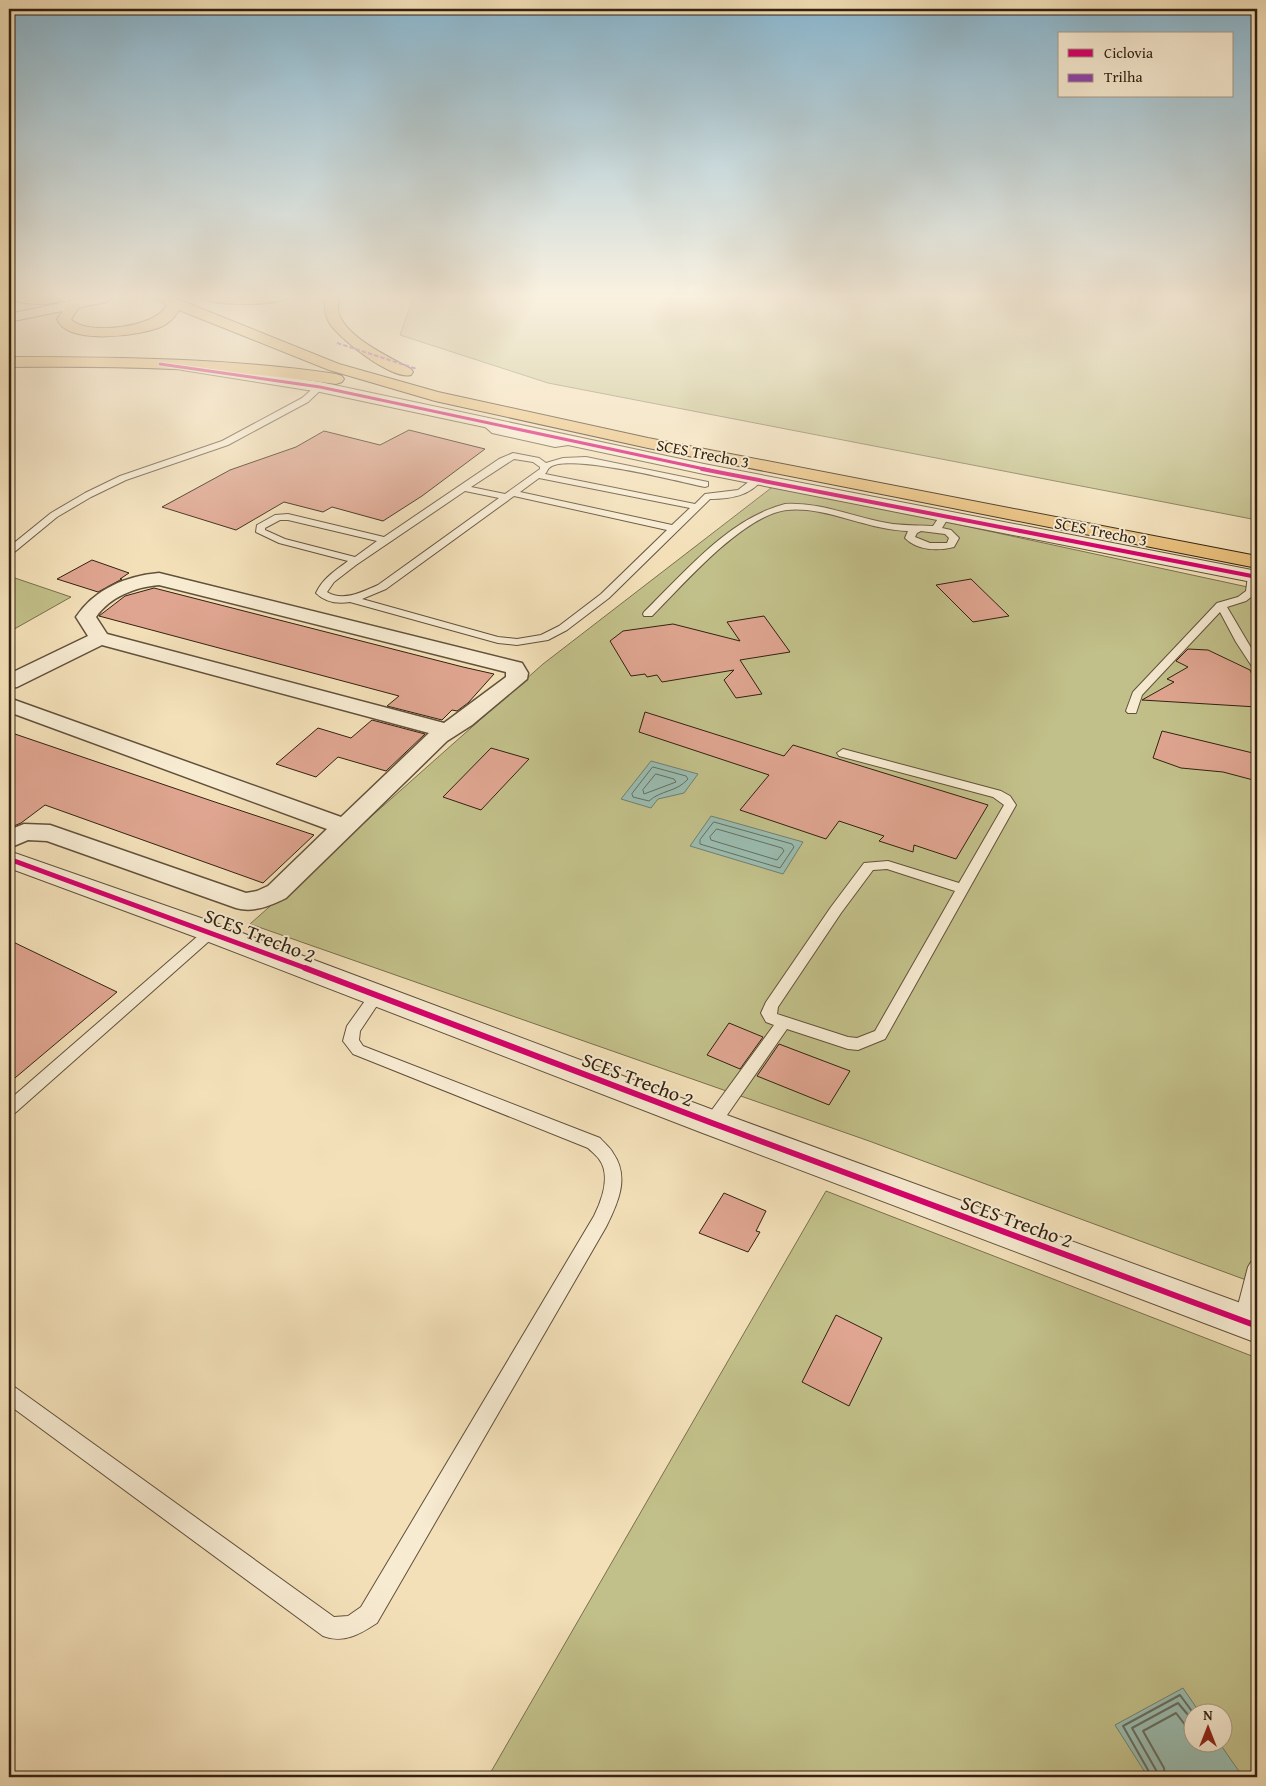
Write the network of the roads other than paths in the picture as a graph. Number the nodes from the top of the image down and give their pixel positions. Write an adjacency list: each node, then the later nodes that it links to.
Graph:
1 (281, 381): 5 (street)
2 (346, 381): 6 (highway)
3 (384, 381): 6 (highway, SCES Trecho 3)
4 (445, 381): 10 (highway, SCES Trecho 3)
5 (320, 387): 7 (street); 27 (lane)
6 (435, 396): 9 (highway, SCES Trecho 3)
7 (486, 423): 8 (street); 11 (lane)
8 (575, 442): 12 (lane); 14 (street)
9 (648, 443): 18 (highway); 29 (highway, SCES Trecho 3)
10 (736, 444)
11 (527, 448): 12 (lane); 12 (lane); 19 (lane)
12 (545, 452): 13 (lane)
13 (545, 466): 15 (lane); 17 (lane)
14 (718, 472): 16 (street); 17 (lane)
15 (537, 475): 20 (lane); 22 (lane)
16 (758, 479): 18 (street); 21 (lane)
17 (705, 484): 21 (lane)
18 (793, 486): 23 (street)
19 (465, 488): 20 (lane); 26 (lane)
20 (511, 495): 25 (lane); 30 (lane)
21 (708, 496): 22 (lane)
22 (697, 507): 25 (lane)
23 (940, 522): 24 (lane); 24 (lane); 29 (street)
24 (921, 528): 34 (lane)
25 (675, 529): 30 (lane)
26 (386, 540): 28 (lane); 28 (lane)
27 (9, 552)
28 (356, 560): 30 (lane)
29 (1256, 572): 31 (lane)
30 (351, 599)
31 (1242, 599): 32 (lane); 33 (lane)
32 (1257, 602)
33 (1221, 605): 36 (lane); 41 (lane)
34 (648, 614)
35 (100, 638): 39 (street); 42 (street); 42 (street)
36 (1241, 642): 37 (lane); 38 (lane)
37 (1257, 648)
38 (1257, 666)
39 (9, 682)
40 (9, 705): 44 (street)
41 (1132, 711)
42 (446, 730): 44 (street)
43 (843, 753): 47 (lane)
44 (345, 827): 45 (street)
45 (9, 840)
46 (9, 858): 48 (street, SCES Trecho 2)
47 (963, 889): 50 (lane); 50 (lane)
48 (211, 932): 49 (street, SCES Trecho 2); 51 (lane)
49 (377, 995): 52 (street, SCES Trecho 2); 55 (lane)
50 (783, 1022): 52 (lane)
51 (9, 1109)
52 (712, 1123): 54 (street, SCES Trecho 2)
53 (1257, 1267): 54 (lane)
54 (1250, 1323)
55 (9, 1394)

